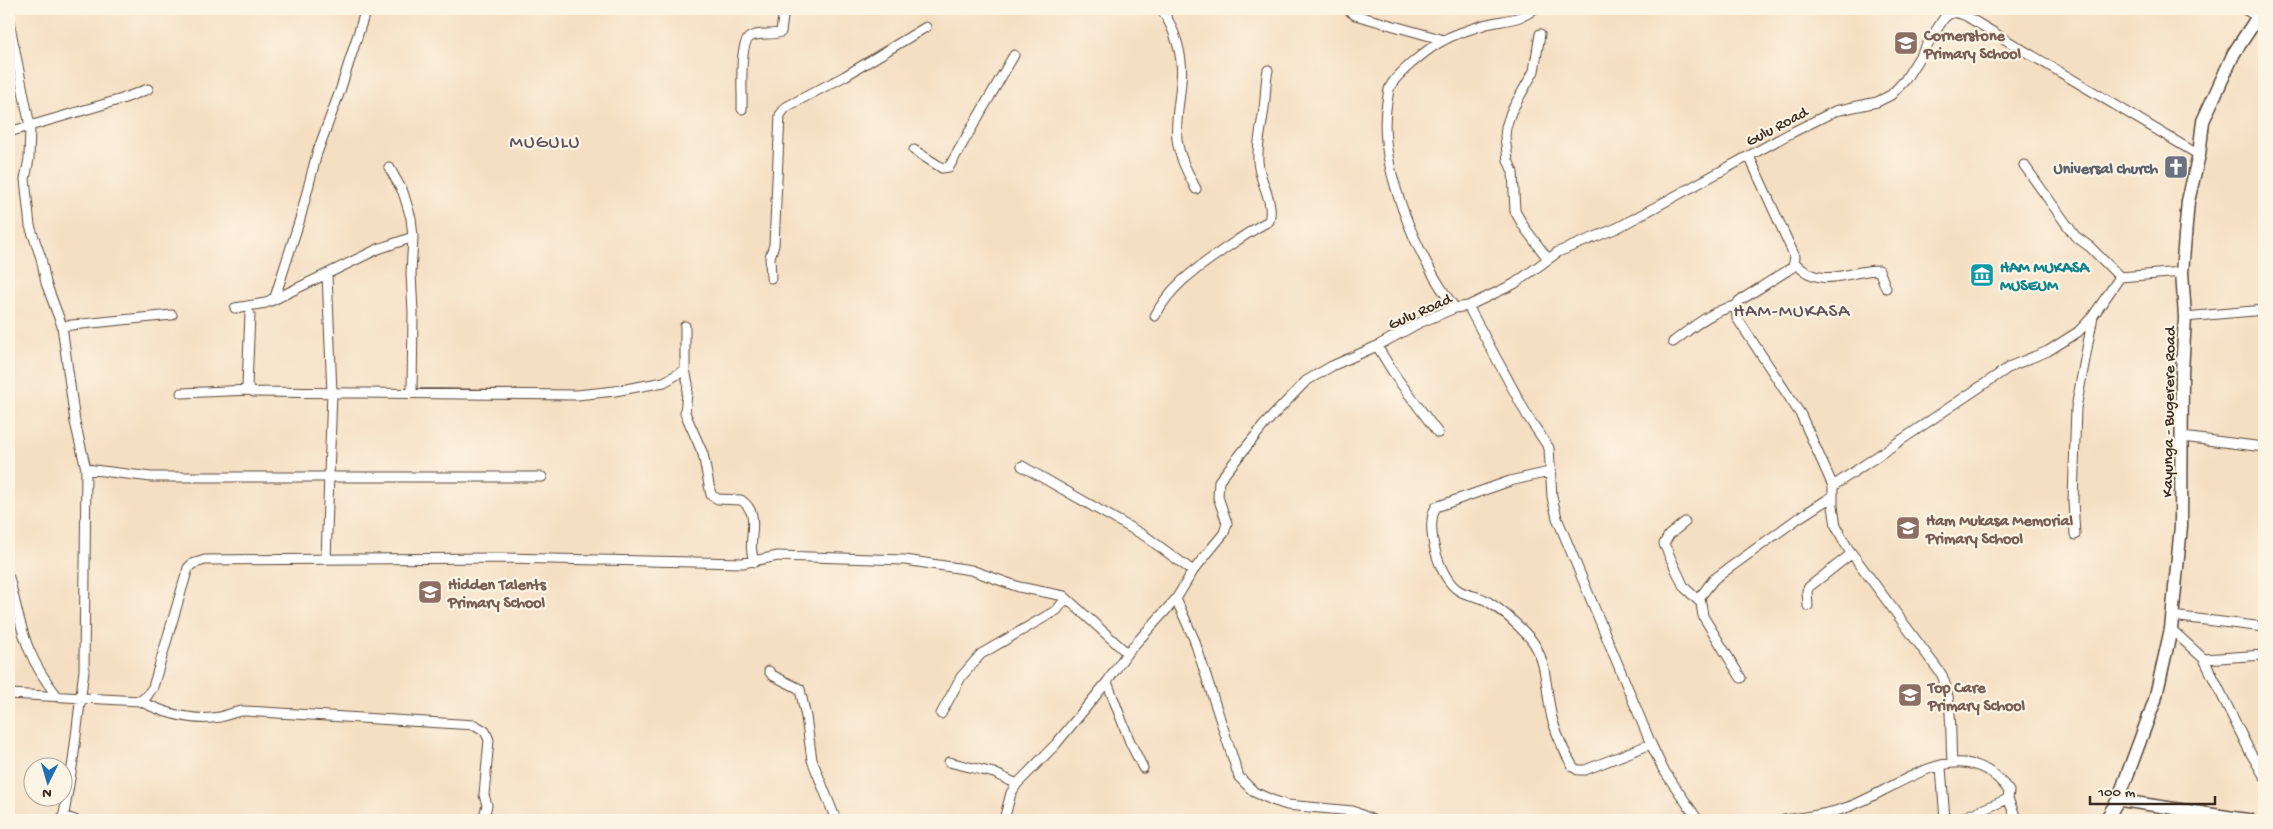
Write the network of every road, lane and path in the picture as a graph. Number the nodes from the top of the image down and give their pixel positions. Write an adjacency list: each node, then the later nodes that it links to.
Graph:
1 (366, 9): 32 (street)
2 (784, 9): 15 (street)
3 (1161, 9): 23 (street)
4 (1347, 9): 11 (street)
5 (1534, 9): 11 (street)
6 (2244, 9): 7 (street)
7 (2262, 15): 20 (main road, Kayunga - Bugerere Road)
8 (9, 21): 16 (street)
9 (926, 28): 30 (street)
10 (1540, 34): 25 (street)
11 (1444, 40): 36 (street)
12 (1014, 55): 18 (street)
13 (1268, 70): 40 (street)
14 (148, 89): 16 (street)
15 (742, 109)
16 (30, 126): 17 (street); 43 (street)
17 (9, 132)
18 (914, 150)
19 (1749, 156): 20 (street, Gulu Road); 25 (street, Gulu Road); 26 (street)
20 (2199, 156): 27 (main road, Kayunga - Bugerere Road)
21 (2024, 164): 29 (street)
22 (389, 166): 24 (street)
23 (1196, 189)
24 (413, 237): 28 (street); 51 (street)
25 (1548, 260): 33 (street, Gulu Road)
26 (1795, 263): 31 (street); 34 (street)
27 (2182, 272): 29 (street); 42 (main road, Kayunga - Bugerere Road)
28 (327, 275): 32 (street); 49 (street)
29 (2120, 277): 41 (street)
30 (771, 278)
31 (1886, 288)
32 (266, 303): 35 (street)
33 (1468, 306): 36 (street, Gulu Road); 57 (street)
34 (1736, 306): 45 (street); 60 (street)
35 (235, 308)
36 (1455, 308): 46 (street, Gulu Road)
37 (2264, 310): 42 (street)
38 (250, 314): 48 (street)
39 (172, 315): 43 (street)
40 (1155, 316)
41 (2093, 316): 60 (street); 63 (street)
42 (2185, 317): 53 (main road, Kayunga - Bugerere Road)
43 (62, 326): 56 (street)
44 (685, 326): 47 (street)
45 (1674, 342)
46 (1377, 346): 52 (street); 67 (street, Gulu Road)
47 (685, 370): 51 (street); 66 (street)
48 (250, 390): 49 (street); 50 (street)
49 (332, 392): 51 (street); 58 (street)
50 (182, 393)
51 (412, 393)
52 (1438, 433)
53 (2182, 437): 54 (street); 73 (main road, Kayunga - Bugerere Road)
54 (2264, 447)
55 (1022, 466): 67 (street)
56 (86, 469): 58 (street); 83 (street)
57 (1549, 472): 86 (street); 86 (street)
58 (329, 476): 59 (street); 65 (street)
59 (542, 477)
60 (1834, 486): 61 (street)
61 (1833, 496): 64 (street); 71 (street)
62 (1686, 522): 71 (street)
63 (2075, 535)
64 (1851, 554): 72 (street); 88 (street)
65 (326, 559): 66 (street); 84 (street)
66 (755, 562): 69 (street)
67 (1193, 572): 70 (street)
68 (9, 578): 82 (street)
69 (1066, 598): 75 (street); 85 (street)
70 (1176, 599): 75 (street); 95 (street)
71 (1701, 604): 79 (street)
72 (1808, 606)
73 (2171, 622): 74 (street); 77 (street); 94 (main road, Kayunga - Bugerere Road)
74 (2264, 627)
75 (1127, 652): 80 (street)
76 (2264, 655): 77 (street)
77 (2204, 659): 91 (street)
78 (769, 671): 99 (street)
79 (1741, 678)
80 (1107, 682): 90 (street); 92 (street)
81 (9, 694): 82 (street)
82 (58, 697): 83 (street)
83 (82, 698): 84 (street); 96 (street)
84 (140, 701): 98 (street)
85 (941, 714)
86 (1651, 744): 103 (street)
87 (949, 762): 92 (street)
88 (1952, 763): 89 (street); 93 (street)
89 (1941, 767): 104 (street); 105 (street)
90 (1143, 768)
91 (2264, 776)
92 (1017, 784): 100 (street)
93 (2008, 799): 106 (street); 107 (street)
94 (2118, 800): 108 (main road, Kayunga - Bugerere Road); 109 (street)
95 (1328, 810): 101 (street); 102 (street)
96 (63, 818): 97 (street)
97 (75, 820)
98 (483, 820)
99 (836, 820)
100 (1004, 820)
101 (1325, 820)
102 (1373, 820)
103 (1698, 820)
104 (1784, 820)
105 (1945, 820)
106 (1957, 820)
107 (2017, 820)
108 (2106, 820)
109 (2250, 820)

